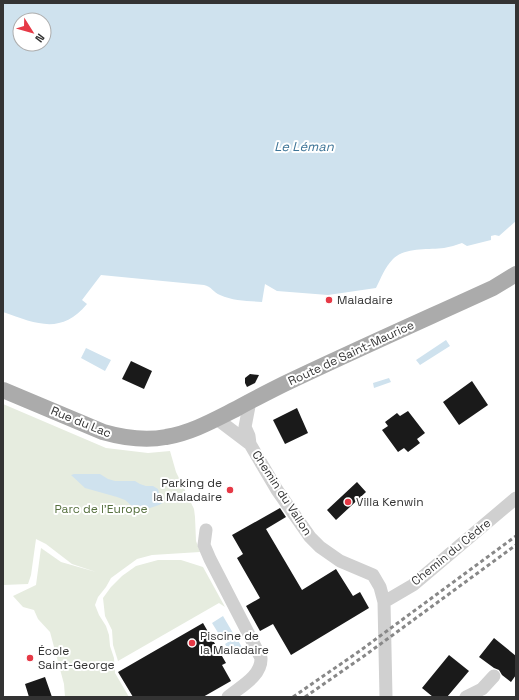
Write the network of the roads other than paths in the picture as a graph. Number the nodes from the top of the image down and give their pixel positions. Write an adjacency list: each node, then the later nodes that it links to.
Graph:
1 (516, 274): 3 (main road, Route de Saint-Maurice)
2 (3, 390): 5 (main road, Rue du Lac)
3 (250, 401): 4 (main road, Route de Saint-Maurice); 6 (street, Chemin du Vallon)
4 (217, 418): 5 (main road, Route de Saint-Maurice); 6 (street, Chemin du Vallon)
5 (186, 432)
6 (250, 444): 9 (street, Chemin du Vallon)
7 (516, 498): 9 (street, Chemin du Cèdre)
8 (206, 530): 11 (street)
9 (384, 602): 12 (street, Chemin du Vallon)
10 (494, 676): 13 (street)
11 (228, 697)
12 (386, 697)
13 (466, 697)

